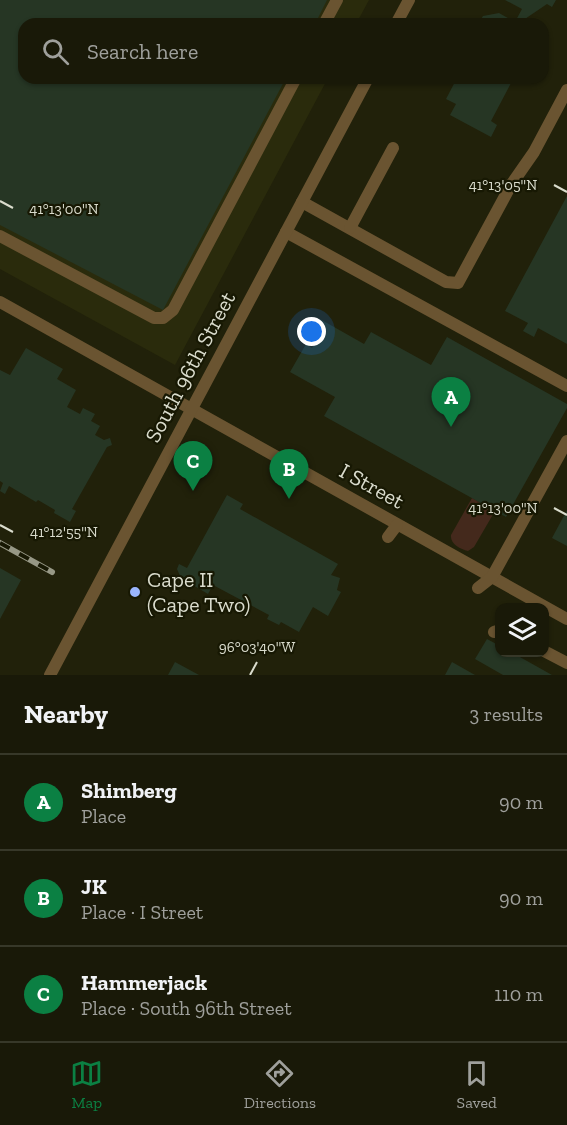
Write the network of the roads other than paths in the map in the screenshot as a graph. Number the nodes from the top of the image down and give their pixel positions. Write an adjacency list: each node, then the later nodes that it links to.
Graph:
1 (337, 0): 3 (street)
2 (409, 0): 4 (street)
3 (327, 18)
4 (399, 18)
5 (293, 84): 12 (street)
6 (365, 84): 9 (street, South 96th Street)
7 (567, 90): 10 (street)
8 (393, 148): 10 (street)
9 (302, 202): 10 (street); 11 (street, South 96th Street)
10 (350, 228)
11 (286, 232): 14 (street); 15 (street, South 96th Street)
12 (0, 236)
13 (0, 302): 15 (street, I Street)
14 (567, 386)
15 (192, 409): 17 (street, I Street); 24 (street, South 96th Street)
16 (567, 441): 19 (street)
17 (397, 525): 18 (street); 19 (street, I Street)
18 (387, 537)
19 (492, 577): 20 (street); 21 (street, I Street)
20 (478, 588)
21 (567, 618)
22 (549, 654): 23 (street)
23 (567, 663)
24 (50, 675)

